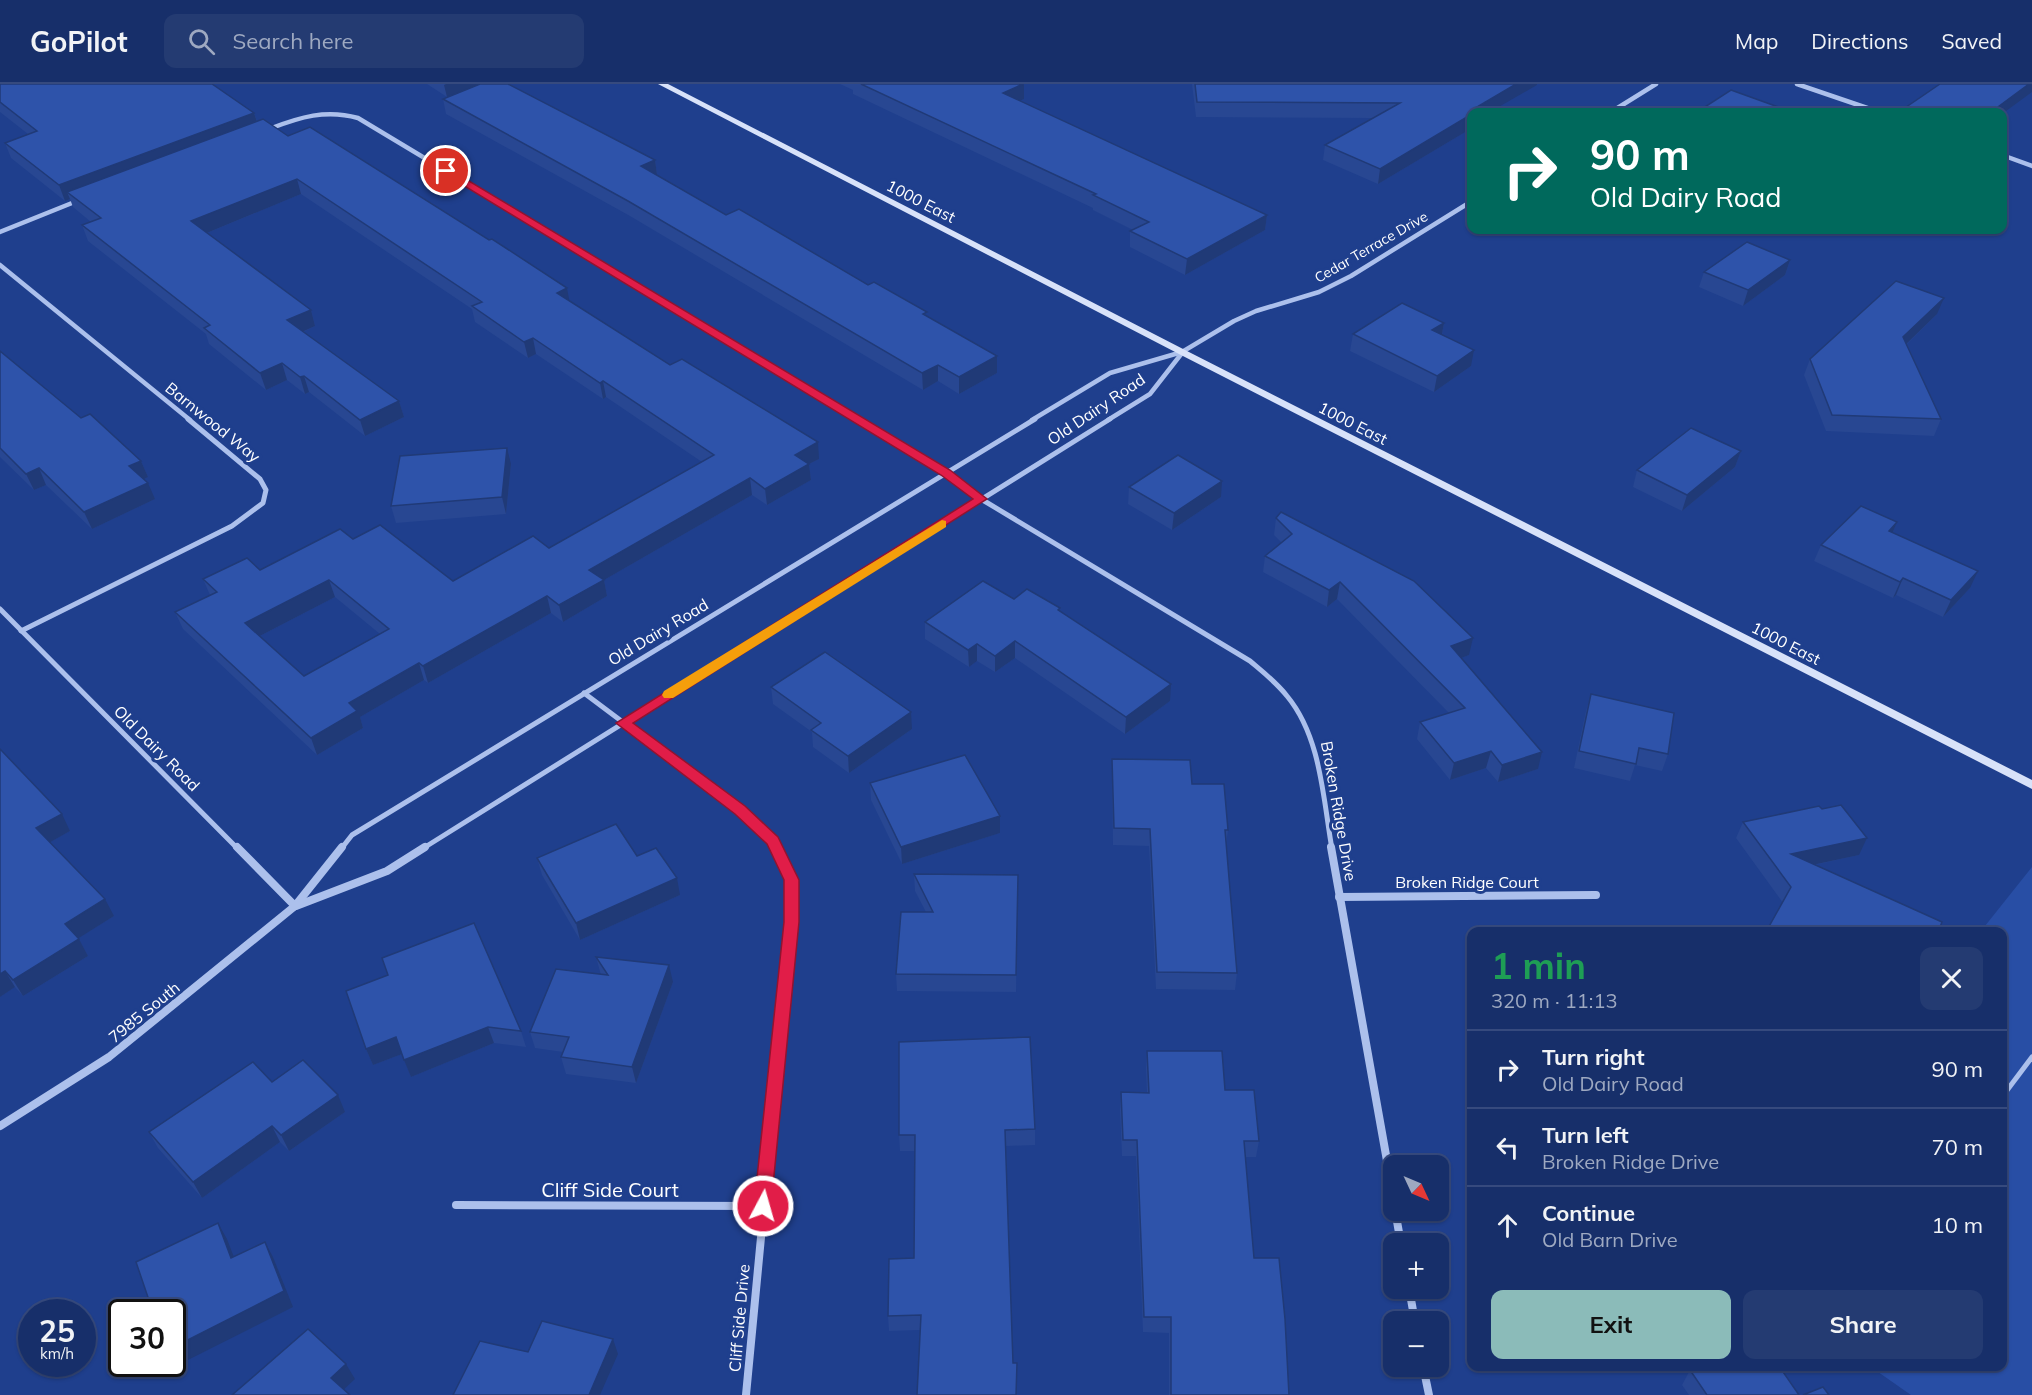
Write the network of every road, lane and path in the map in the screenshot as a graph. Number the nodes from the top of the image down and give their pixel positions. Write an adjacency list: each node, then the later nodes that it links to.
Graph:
1 (662, 84): 13 (street, 1000 East)
2 (1656, 84): 4 (street)
3 (1797, 84): 5 (street)
4 (1617, 108)
5 (1867, 108)
6 (266, 130): 14 (street, Broken Ridge Drive)
7 (2007, 157): 8 (street)
8 (2032, 166)
9 (87, 197): 11 (street)
10 (1467, 204): 13 (street, Cedar Terrace Drive)
11 (0, 232)
12 (0, 265): 17 (street, Barnwood Way)
13 (1182, 352): 14 (street, Old Dairy Road); 15 (street, Old Dairy Road); 20 (street, 1000 East)
14 (946, 472): 15 (street, Broken Ridge Drive); 18 (street, Old Dairy Road)
15 (981, 499): 19 (street, Old Dairy Road); 22 (street, Broken Ridge Drive)
16 (0, 609): 17 (street, Old Dairy Road)
17 (21, 631): 23 (street, Old Dairy Road)
18 (584, 693): 19 (street, Cliff Side Drive); 23 (street, Old Dairy Road)
19 (623, 723): 23 (street, Old Dairy Road); 29 (street, Cliff Side Drive)
20 (2032, 785)
21 (1596, 895): 22 (street, Broken Ridge Court)
22 (1339, 897): 27 (street, Broken Ridge Drive)
23 (295, 906): 26 (street, 7985 South)
24 (2032, 1057): 25 (lane)
25 (2007, 1090)
26 (0, 1126)
27 (1386, 1155)
28 (456, 1205): 29 (street, Cliff Side Court)
29 (763, 1206): 31 (street, Cliff Side Drive)
30 (1425, 1377): 32 (street)
31 (746, 1395)
32 (1429, 1395)

